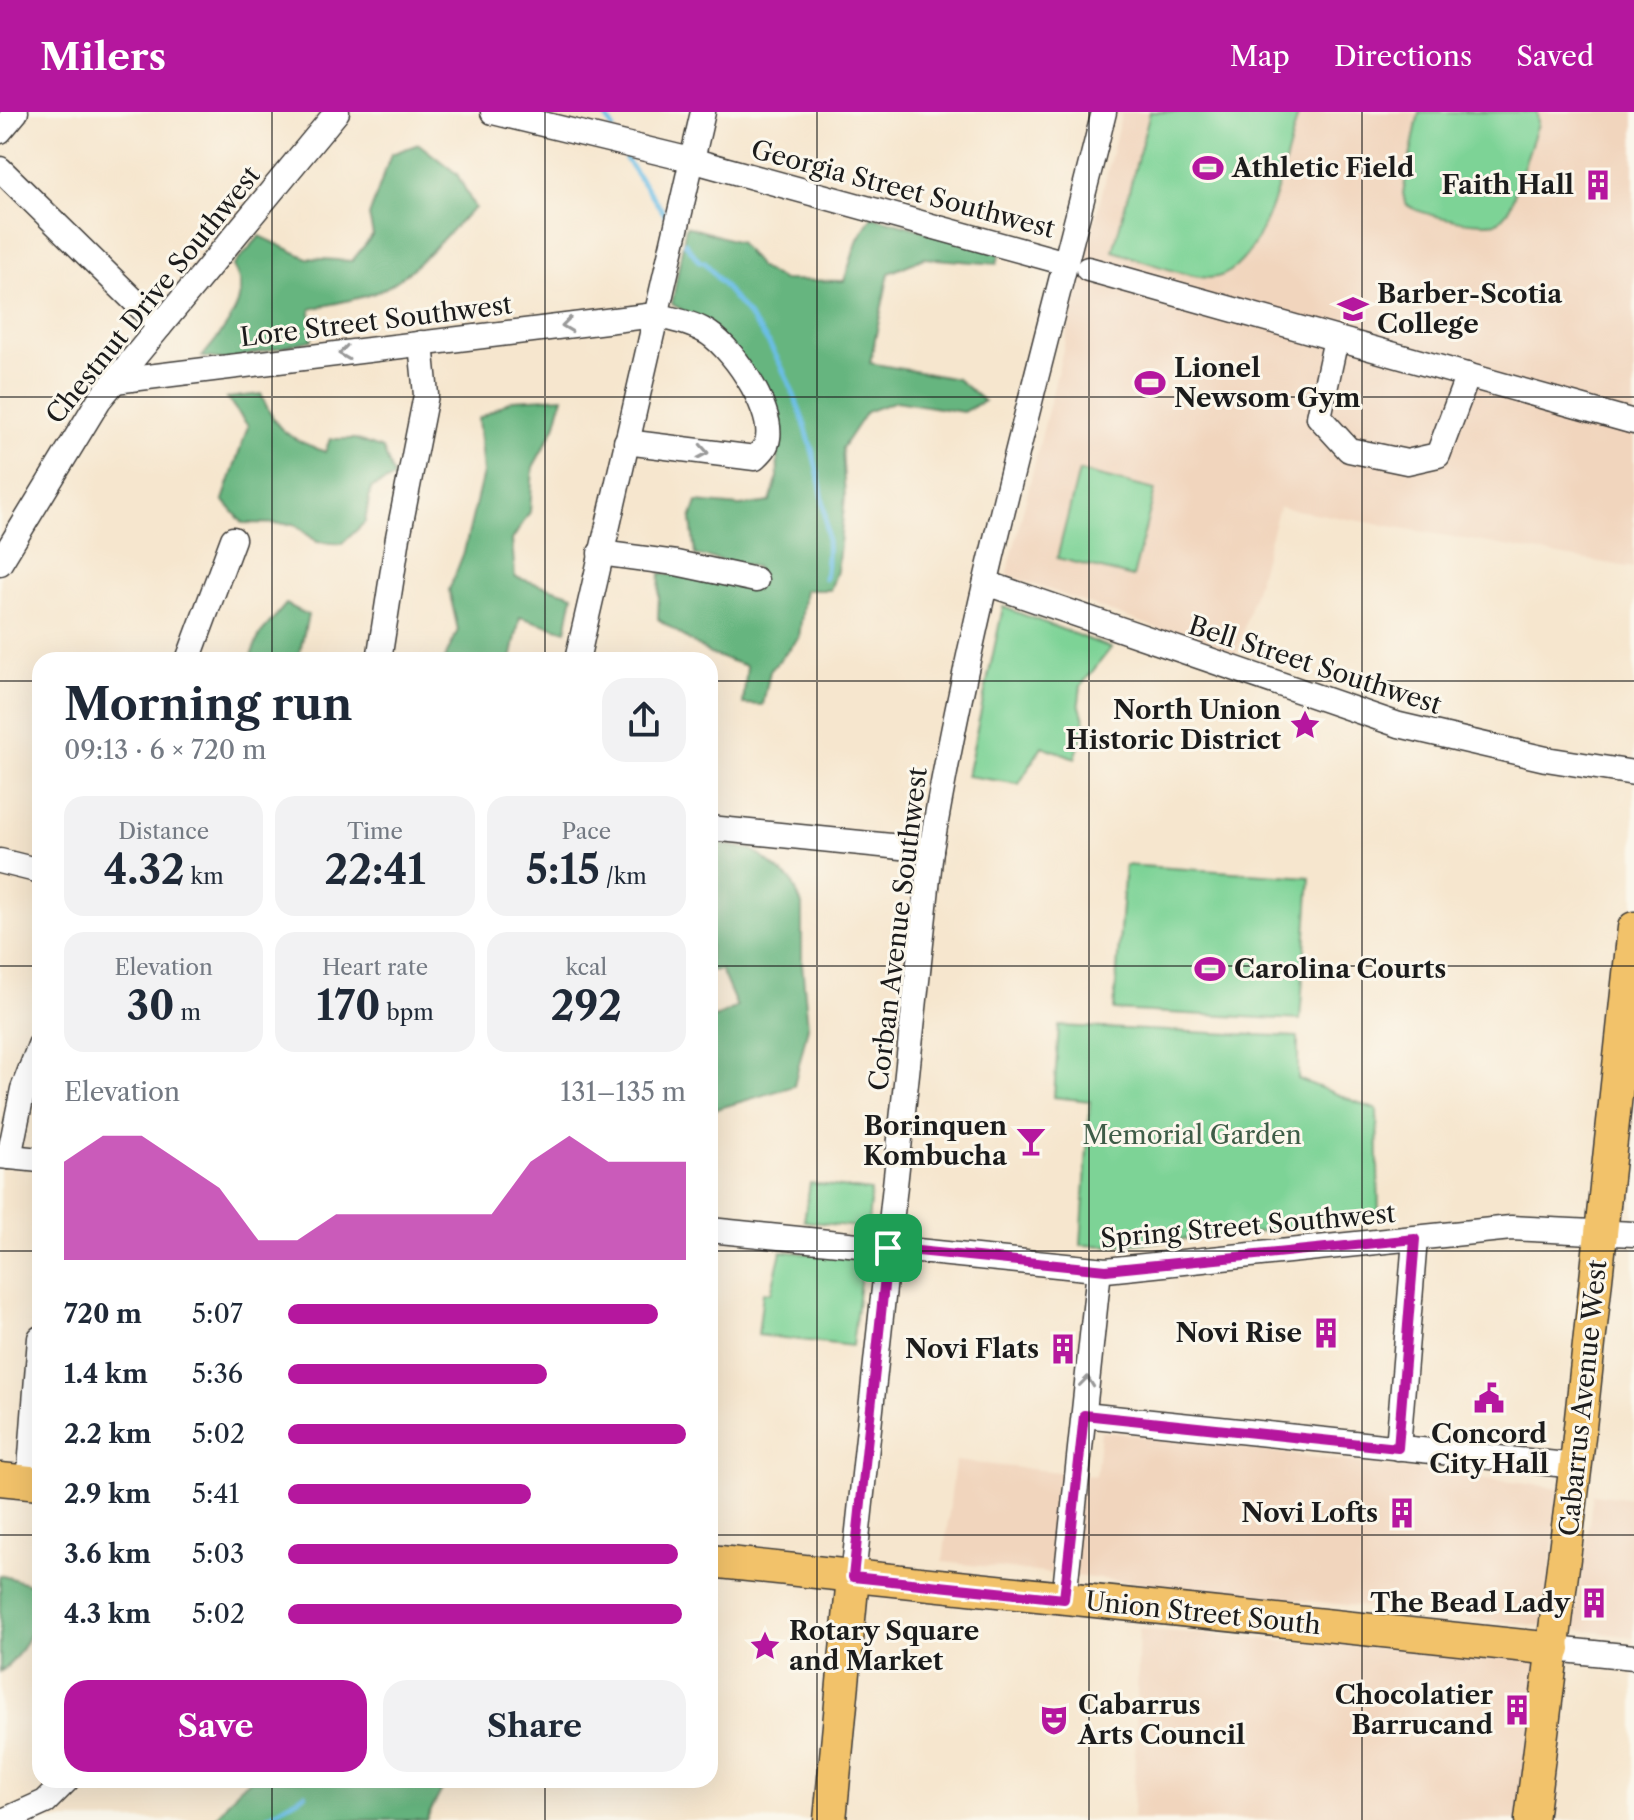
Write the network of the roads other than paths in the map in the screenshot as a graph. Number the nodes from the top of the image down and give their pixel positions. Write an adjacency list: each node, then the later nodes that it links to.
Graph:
1 (16, 112): 6 (street)
2 (337, 112): 11 (street, Chestnut Drive Southwest)
3 (493, 112): 7 (street, Georgia Street Southwest)
4 (703, 112): 7 (street)
5 (1104, 112): 9 (street, Corban Avenue Southwest)
6 (0, 131)
7 (691, 160): 9 (street, Georgia Street Southwest); 10 (street)
8 (0, 169): 11 (street)
9 (1077, 266): 12 (street, Georgia Street Southwest); 22 (street, Corban Avenue Southwest)
10 (650, 316): 13 (street, Lore Street Southwest, one-way to 13); 17 (street); 17 (street, one-way to 10)
11 (160, 326): 15 (street, Chestnut Drive Southwest)
12 (1336, 339): 14 (street, Georgia Street Southwest); 14 (street)
13 (421, 343): 15 (street, Lore Street Southwest, one-way to 15); 24 (street)
14 (1468, 375): 16 (street, Georgia Street Southwest)
15 (115, 381): 20 (street, Chestnut Drive Southwest)
16 (1634, 422)
17 (626, 442): 19 (street)
18 (233, 539): 23 (street)
19 (600, 553): 21 (street); 25 (street)
20 (0, 563)
21 (756, 580)
22 (986, 583): 26 (street, Bell Street Southwest); 28 (street, Corban Avenue Southwest)
23 (191, 652)
24 (380, 652)
25 (579, 652)
26 (1634, 773)
27 (718, 829): 28 (street)
28 (931, 850): 39 (street, Corban Avenue Southwest)
29 (0, 861): 30 (street)
30 (32, 869)
31 (1634, 929): 36 (main road, Cabarrus Avenue West)
32 (32, 1066): 33 (street)
33 (5, 1156): 34 (street)
34 (32, 1159)
35 (718, 1231): 39 (street, Spring Street Southwest)
36 (1601, 1232): 37 (street, Spring Street Southwest); 38 (street, Spring Street Southwest); 44 (main road, Cabarrus Avenue West)
37 (1634, 1234)
38 (1415, 1239): 40 (street, Spring Street Southwest); 43 (street)
39 (888, 1248): 40 (street, Spring Street Southwest); 47 (street, Corban Avenue Southwest)
40 (1099, 1270): 42 (street, one-way to 40)
41 (32, 1405): 45 (street)
42 (1084, 1415): 43 (street); 48 (street)
43 (1398, 1448): 44 (street)
44 (1576, 1466): 49 (main road, Cabarrus Avenue West)
45 (23, 1481)
46 (718, 1562): 47 (main road, Union Street South)
47 (853, 1577): 48 (main road, Union Street South); 53 (main road)
48 (1064, 1599): 49 (main road, Union Street South)
49 (1554, 1649): 50 (street); 54 (main road, Cabarrus Avenue West)
50 (1634, 1657)
51 (59, 1788): 52 (street)
52 (5, 1820)
53 (830, 1820)
54 (1531, 1820)

